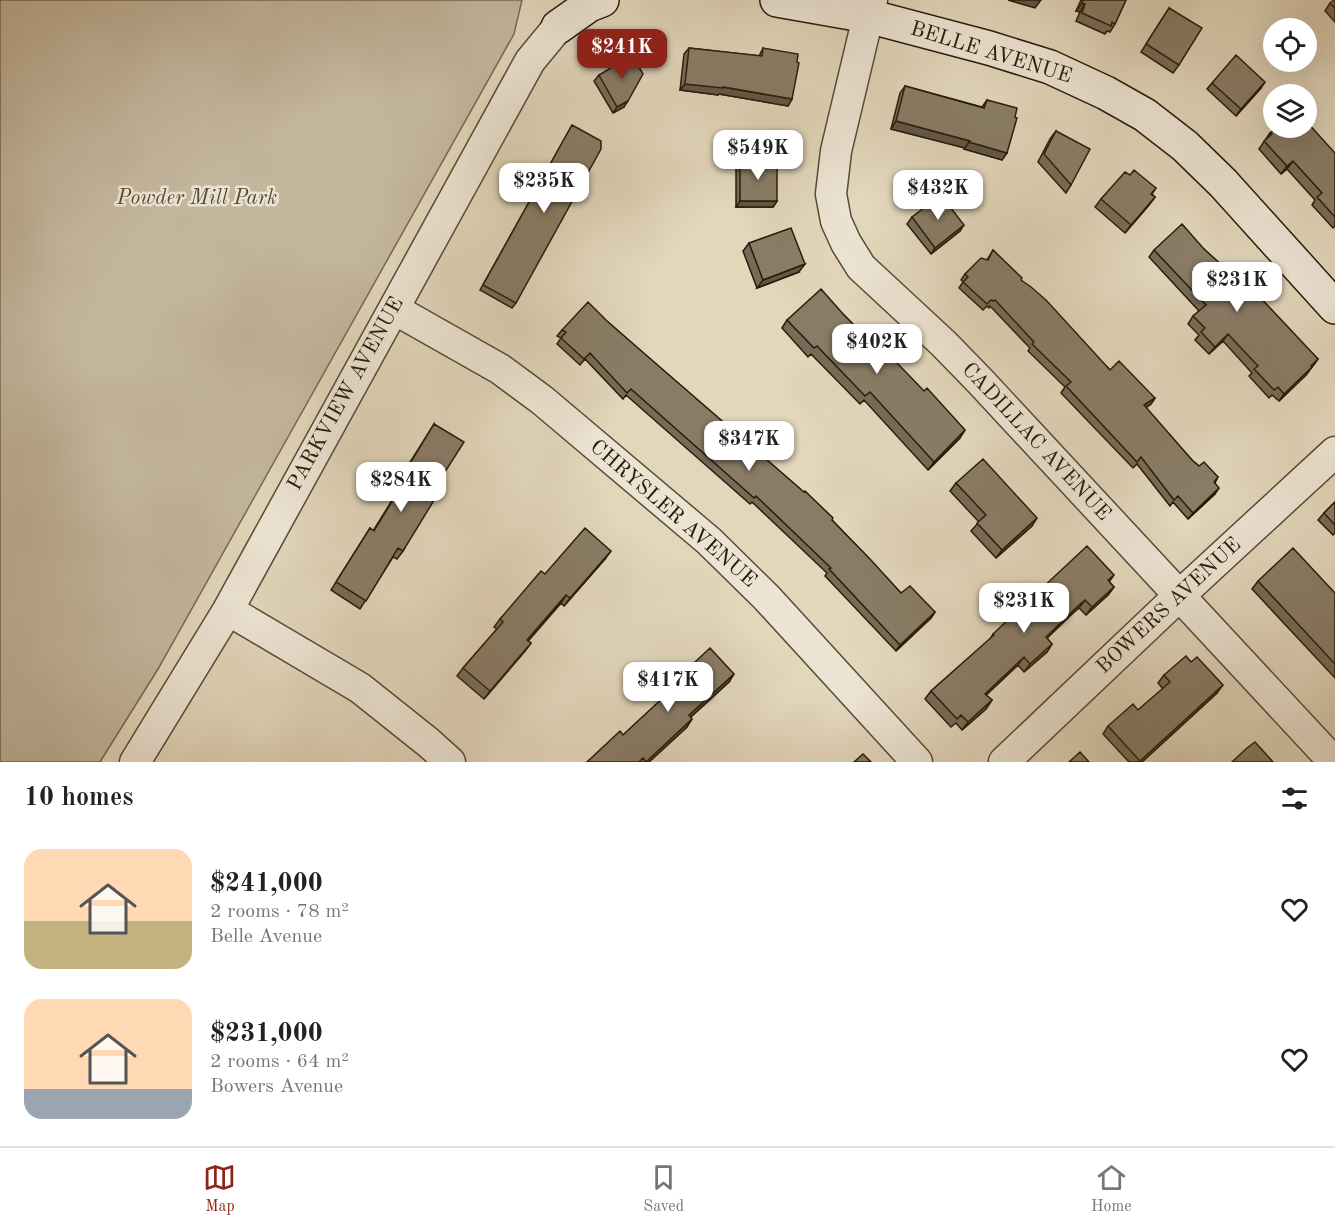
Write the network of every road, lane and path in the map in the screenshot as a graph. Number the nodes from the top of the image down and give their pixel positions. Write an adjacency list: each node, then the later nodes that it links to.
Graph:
1 (602, 0): 4 (street)
2 (777, 0): 3 (street, BELLE AVENUE)
3 (870, 8): 5 (street, BELLE AVENUE); 8 (street, CADILLAC AVENUE)
4 (558, 27): 6 (street, PARKVIEW AVENUE)
5 (1335, 306)
6 (394, 309): 9 (street, PARKVIEW AVENUE); 12 (street, CHRYSLER AVENUE)
7 (1335, 452): 8 (street, BOWERS AVENUE)
8 (1180, 595): 13 (street, BOWERS AVENUE); 14 (street, CADILLAC AVENUE)
9 (228, 610): 10 (street, PARKVIEW AVENUE); 11 (street)
10 (135, 762)
11 (450, 762)
12 (917, 762)
13 (1004, 762)
14 (1334, 762)

